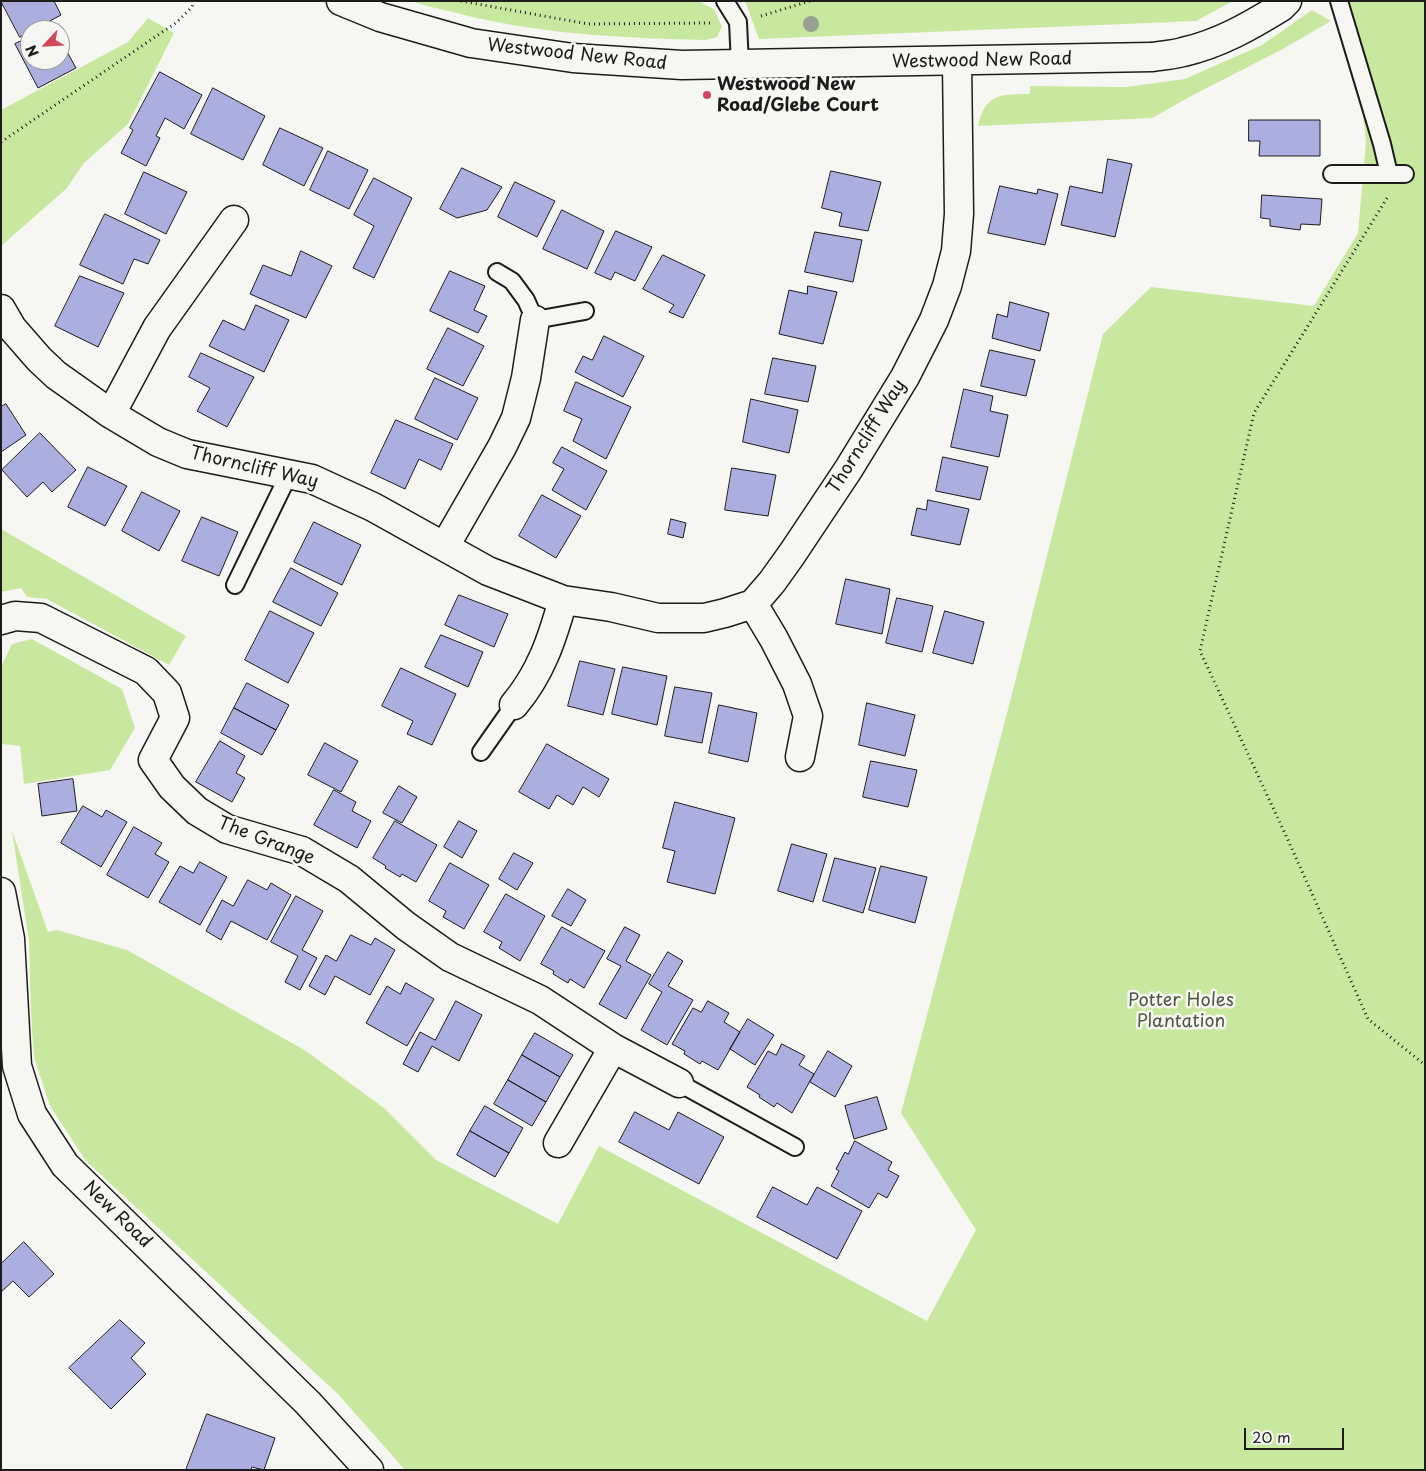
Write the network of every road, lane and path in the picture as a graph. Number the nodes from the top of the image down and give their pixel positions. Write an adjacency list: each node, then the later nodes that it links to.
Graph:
1 (194, 1): 12 (path)
2 (341, 1): 11 (street, Westwood New Road)
3 (461, 1): 8 (path)
4 (725, 1): 9 (lane)
5 (810, 1): 9 (path)
6 (1287, 1): 10 (street, Westwood New Road)
7 (1339, 1): 14 (lane)
8 (469, 2): 9 (path)
9 (738, 22): 11 (lane)
10 (957, 62): 11 (street, Westwood New Road); 26 (street, Thorncliff Way)
11 (740, 65)
12 (1, 142)
13 (1332, 174): 14 (lane)
14 (1388, 174): 15 (lane); 33 (path)
15 (1405, 174)
16 (234, 220): 21 (street)
17 (497, 272): 20 (lane)
18 (1, 310): 21 (street, Thorncliff Way)
19 (585, 311): 20 (lane)
20 (535, 320): 23 (street)
21 (110, 414): 22 (street, Thorncliff Way)
22 (289, 474): 23 (street, Thorncliff Way); 24 (lane)
23 (445, 546): 25 (street, Thorncliff Way)
24 (234, 586)
25 (563, 600): 26 (street, Thorncliff Way); 28 (street)
26 (753, 604): 30 (street)
27 (1, 620): 32 (street, The Grange)
28 (514, 704): 29 (lane)
29 (481, 752)
30 (800, 757)
31 (1, 892): 34 (street, New Road)
32 (613, 1048): 35 (street, The Grange); 36 (street)
33 (1425, 1066)
34 (9, 1068): 38 (street, New Road)
35 (679, 1083): 37 (lane)
36 (558, 1143)
37 (795, 1147)
38 (369, 1470)

